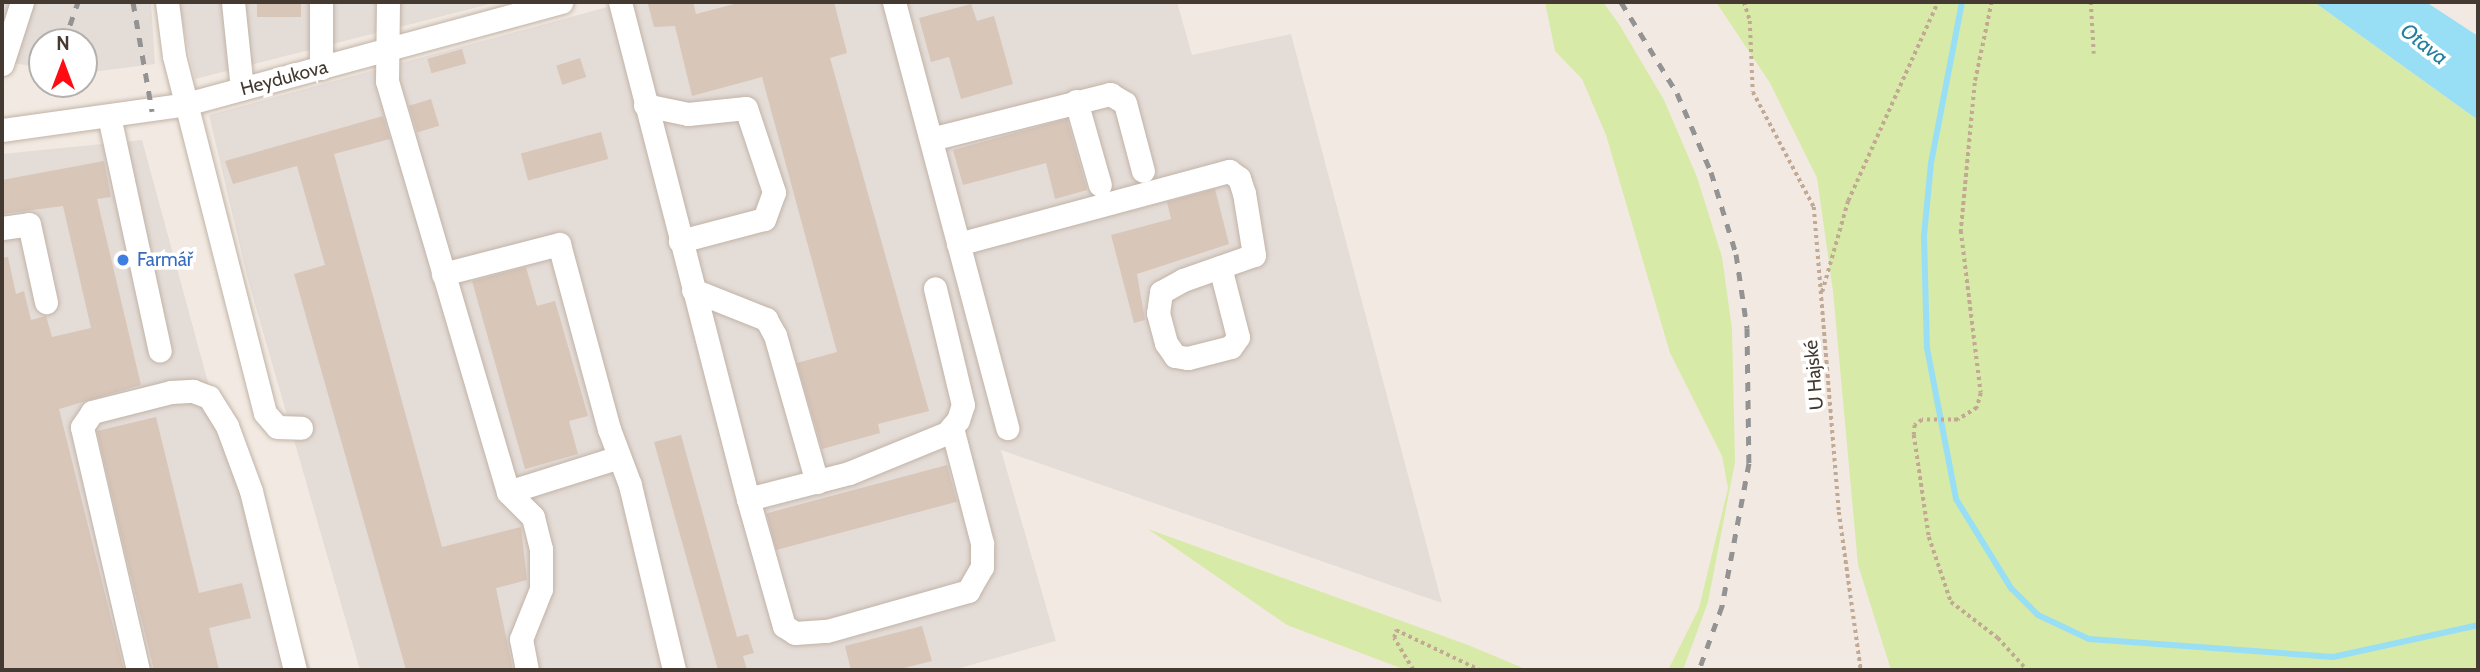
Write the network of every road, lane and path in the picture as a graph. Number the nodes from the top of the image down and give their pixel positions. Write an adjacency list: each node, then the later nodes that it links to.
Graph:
1 (22, 2): 13 (street)
2 (167, 2): 20 (street)
3 (233, 2): 18 (street)
4 (321, 2): 17 (street)
5 (388, 2): 14 (street)
6 (561, 2): 14 (street, Heydukova)
7 (620, 2): 21 (street)
8 (894, 2): 24 (street)
9 (1744, 2): 34 (path, U Hajské)
10 (1938, 2): 34 (path)
11 (1992, 2): 51 (path)
12 (2091, 2): 15 (path)
13 (8, 24): 16 (street)
14 (386, 50): 17 (street, Heydukova); 31 (street)
15 (2094, 54)
16 (2, 64)
17 (321, 68): 18 (street, Heydukova)
18 (242, 89): 20 (street, Heydukova)
19 (1076, 101): 24 (street); 25 (street); 26 (street)
20 (186, 104): 22 (street, Heydukova); 37 (street)
21 (645, 105): 28 (street); 28 (street)
22 (109, 116): 23 (street, Heydukova); 36 (street)
23 (2, 130)
24 (931, 139): 29 (street)
25 (1143, 171)
26 (1100, 185)
27 (2, 228): 35 (street)
28 (680, 241): 33 (street)
29 (958, 244): 30 (street); 39 (street)
30 (1220, 267)
31 (443, 274): 40 (street); 42 (street)
32 (935, 288): 38 (street)
33 (693, 290): 41 (street); 43 (street)
34 (1821, 295): 50 (path, U Hajské)
35 (46, 302)
36 (160, 351)
37 (301, 428)
38 (951, 428): 41 (street); 43 (street)
39 (1007, 428)
40 (619, 457): 42 (street); 47 (street)
41 (817, 482): 43 (street)
42 (508, 492): 46 (street)
43 (748, 499)
44 (138, 670): 45 (street)
45 (295, 670)
46 (527, 670)
47 (674, 670)
48 (1413, 670): 49 (path)
49 (1480, 670)
50 (1861, 670)
51 (2027, 670)

